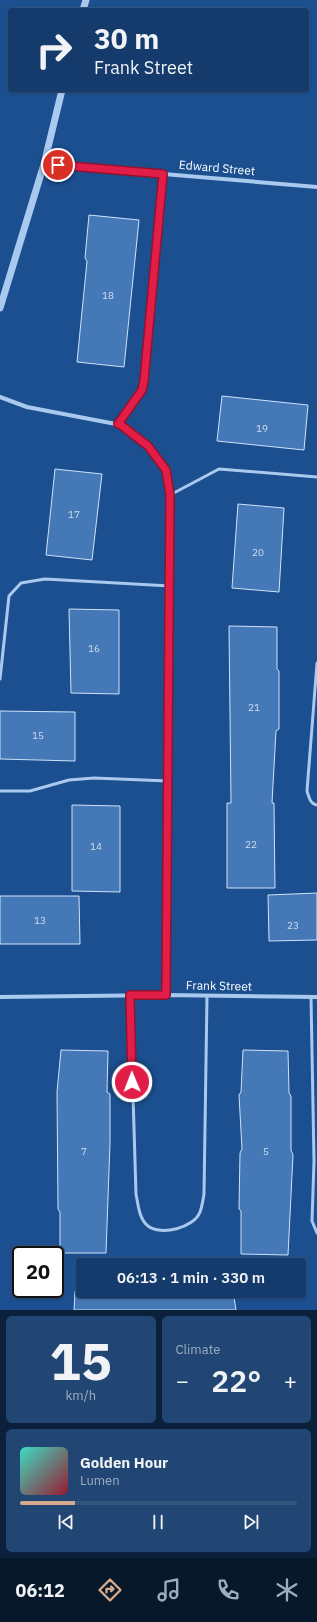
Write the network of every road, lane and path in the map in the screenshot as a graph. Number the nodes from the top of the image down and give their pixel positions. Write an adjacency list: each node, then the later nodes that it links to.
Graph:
1 (62, 92): 2 (street)
2 (44, 164): 3 (street, Edward Street); 5 (street)
3 (163, 174): 4 (street, Edward Street); 7 (lane)
4 (317, 187)
5 (0, 308)
6 (0, 397): 7 (street)
7 (118, 424): 9 (street)
8 (317, 477): 9 (lane)
9 (170, 495): 10 (street)
10 (170, 586): 12 (lane); 13 (street)
11 (317, 663): 15 (lane)
12 (0, 679)
13 (168, 780): 14 (lane); 17 (street)
14 (0, 791)
15 (317, 805)
16 (130, 995): 17 (street, Frank Street); 18 (lane); 19 (street, Frank Street)
17 (166, 995): 18 (street, Frank Street)
18 (207, 996): 20 (street, Frank Street)
19 (0, 997)
20 (311, 997): 21 (street, Frank Street); 22 (lane)
21 (317, 997)
22 (315, 1161): 23 (lane)
23 (317, 1233)

